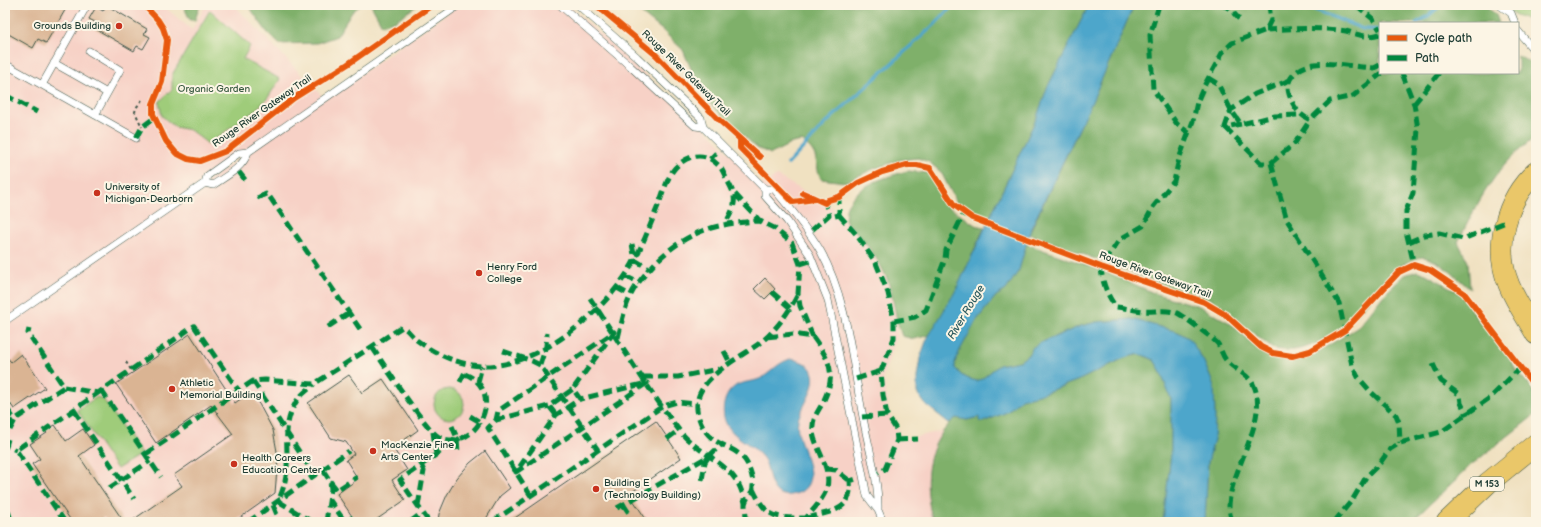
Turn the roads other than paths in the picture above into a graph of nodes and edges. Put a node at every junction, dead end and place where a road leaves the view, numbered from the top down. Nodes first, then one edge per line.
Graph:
1 (87, 5) edge
2 (459, 5) edge
3 (560, 5) edge
4 (578, 5) edge
5 (1499, 5) edge
6 (1515, 22) edge
7 (1519, 32) edge
8 (89, 51) dead end
9 (1536, 53) edge
10 (54, 63) junction
11 (5, 64) edge
12 (42, 85) junction
13 (107, 93) junction
14 (95, 115) junction
15 (703, 127) junction
16 (136, 138) dead end
17 (248, 152) junction
18 (1536, 172) edge
19 (205, 183) junction
20 (765, 189) junction
21 (5, 321) edge
22 (1536, 334) edge
23 (1533, 447) edge
24 (878, 510) junction
25 (883, 522) edge
26 (1446, 522) edge

1 - 10 lane
2 - 17 lane
3 - 15 lane
4 - 15 lane
5 - 6 lane
7 - 9 lane
8 - 13 lane
10 - 12 lane
10 - 13 lane
11 - 12 lane
12 - 14 lane
13 - 14 lane
14 - 16 lane
15 - 20 lane
17 - 19 lane
17 - 19 lane
18 - 22 main road
19 - 21 lane
20 - 24 lane
20 - 24 lane
23 - 26 main road, M 153
24 - 25 lane

